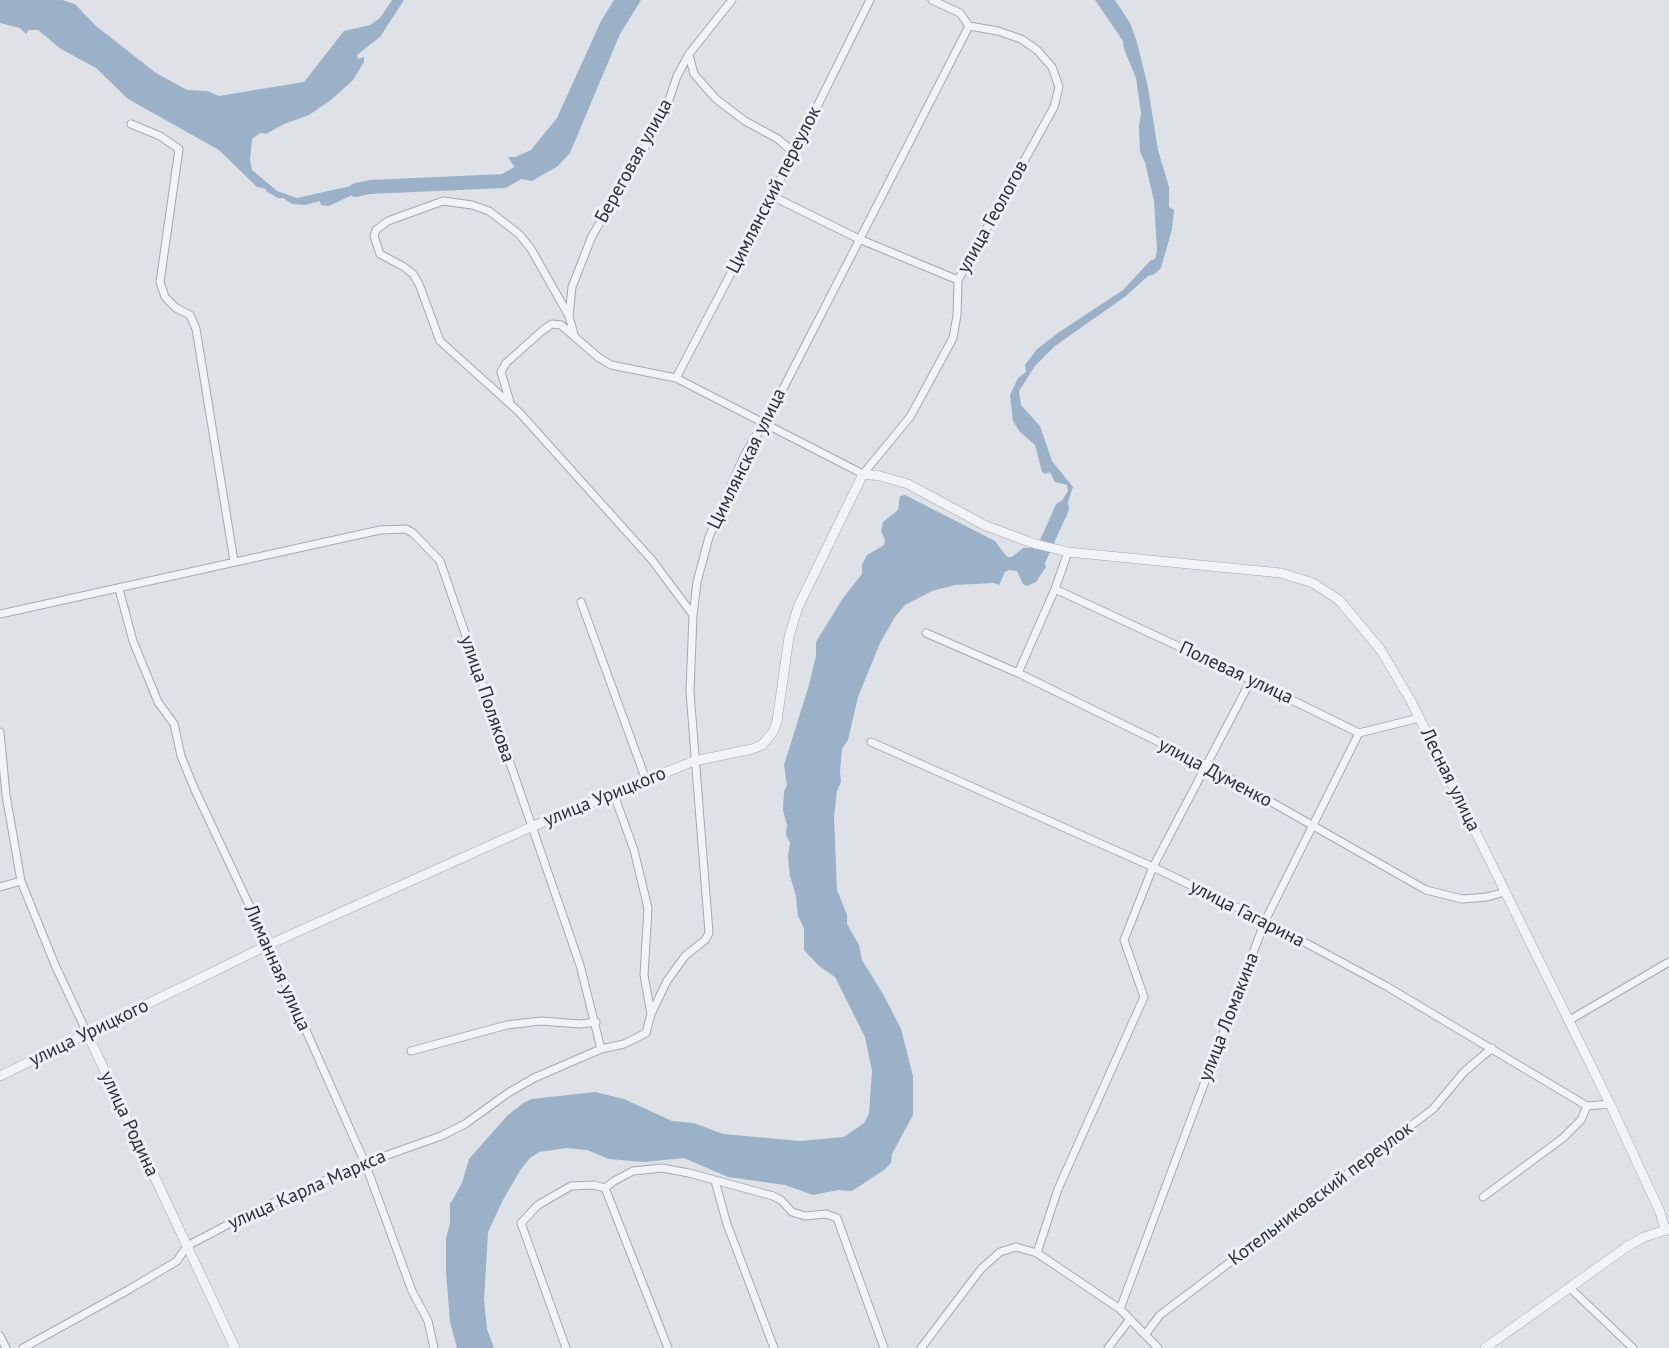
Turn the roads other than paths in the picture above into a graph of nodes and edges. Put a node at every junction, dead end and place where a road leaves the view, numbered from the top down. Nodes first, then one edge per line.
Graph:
1 (732, 0) edge
2 (870, 0) edge
3 (932, 0) edge
4 (969, 26) junction
5 (689, 54) junction
6 (131, 124) dead end
7 (794, 153) junction
8 (772, 196) junction
9 (859, 239) junction
10 (958, 280) junction
11 (569, 316) junction
12 (574, 335) junction
13 (676, 378) junction
14 (510, 402) junction
15 (765, 424) junction
16 (863, 474) junction
17 (1068, 552) junction
18 (234, 561) junction
19 (118, 589) junction
20 (1055, 589) junction
21 (581, 602) dead end
22 (0, 614) edge
23 (693, 615) junction
24 (926, 633) dead end
25 (1018, 673) junction
26 (1251, 680) junction
27 (1419, 718) junction
28 (0, 732) edge
29 (1359, 733) junction
30 (871, 742) dead end
31 (694, 761) junction
32 (1208, 766) junction
33 (646, 779) junction
34 (613, 792) junction
35 (1311, 826) junction
36 (531, 827) junction
37 (1153, 867) junction
38 (21, 881) junction
39 (0, 887) edge
40 (1505, 892) junction
41 (1265, 921) junction
42 (268, 945) junction
43 (1669, 962) edge
44 (651, 1014) junction
45 (1568, 1021) junction
46 (596, 1022) junction
47 (87, 1033) junction
48 (1492, 1048) junction
49 (601, 1049) junction
50 (411, 1051) dead end
51 (0, 1076) edge
52 (1610, 1104) junction
53 (1587, 1105) junction
54 (365, 1163) junction
55 (715, 1181) junction
56 (605, 1188) junction
57 (1483, 1197) dead end
58 (1668, 1231) edge
59 (187, 1246) junction
60 (1037, 1253) junction
61 (1569, 1287) junction
62 (1120, 1309) junction
63 (1130, 1319) junction
64 (1145, 1335) junction
65 (0, 1336) edge
66 (6, 1348) edge
67 (23, 1348) edge
68 (235, 1348) edge
69 (434, 1348) edge
70 (566, 1348) edge
71 (668, 1348) edge
72 (774, 1348) edge
73 (884, 1348) edge
74 (920, 1348) edge
75 (1108, 1348) edge
76 (1158, 1348) edge
77 (1485, 1348) edge
78 (1633, 1348) edge

1 - 5 street, Береговая улица
2 - 7 street, Цимлянский переулок
3 - 4 street
4 - 9 street, Цимлянская улица
4 - 10 street, улица Геологов
5 - 7 street
5 - 11 street, Береговая улица
6 - 18 street
7 - 8 street, Цимлянский переулок
8 - 9 street
8 - 13 street, Цимлянский переулок
9 - 10 street
9 - 15 street, Цимлянская улица
10 - 16 street, улица Геологов
11 - 12 street, Береговая улица
11 - 14 street
12 - 13 street
12 - 14 street
13 - 15 street
14 - 23 street
15 - 16 street
15 - 23 street, Цимлянская улица
16 - 17 street, Лесная улица
16 - 31 street, улица Урицкого
17 - 20 street
17 - 27 street, Лесная улица
18 - 19 street, улица Полякова
18 - 36 street, улица Полякова
19 - 22 street, улица Полякова
19 - 42 street, Лиманная улица
20 - 25 street
20 - 26 street, Полевая улица
21 - 33 street
23 - 31 street, Цимлянская улица
24 - 25 street, улица Думенко
25 - 32 street, улица Думенко
26 - 29 street, Полевая улица
26 - 32 street
27 - 29 street
27 - 40 street, Лесная улица
28 - 38 street, улица Родина
29 - 35 street, улица Ломакина
30 - 37 street, улица Гагарина
31 - 33 street, улица Урицкого
31 - 44 street, Цимлянская улица
32 - 35 street, улица Думенко
32 - 37 street
33 - 34 street, улица Урицкого
34 - 36 street, улица Урицкого
34 - 44 street
35 - 40 street, улица Думенко
35 - 41 street, улица Ломакина
36 - 42 street, улица Урицкого
36 - 46 street, улица Полякова
37 - 41 street, улица Гагарина
37 - 60 street
38 - 39 street
38 - 47 street, улица Родина
40 - 45 street, Лесная улица
41 - 48 street, улица Гагарина
41 - 62 street, улица Ломакина
42 - 47 street, улица Урицкого
42 - 54 street, Лиманная улица
43 - 45 street
44 - 49 street, Цимлянская улица
45 - 52 street, Лесная улица
46 - 49 street, улица Полякова
46 - 50 street
47 - 51 street, улица Урицкого
47 - 59 street, улица Родина
48 - 53 street, улица Гагарина
48 - 64 street, Котельниковский переулок
49 - 54 street, улица Карла Маркса
52 - 53 street
52 - 58 street, Лесная улица
53 - 57 street
54 - 59 street, улица Карла Маркса
54 - 69 street, Лиманная улица
55 - 56 street
55 - 72 street
55 - 73 street
56 - 70 street
56 - 71 street
58 - 61 street
59 - 67 street, улица Карла Маркса
59 - 68 street, улица Родина
60 - 62 street
60 - 74 street
61 - 77 street
61 - 78 street
62 - 63 street
63 - 64 street
63 - 75 street
64 - 76 street
65 - 66 street

